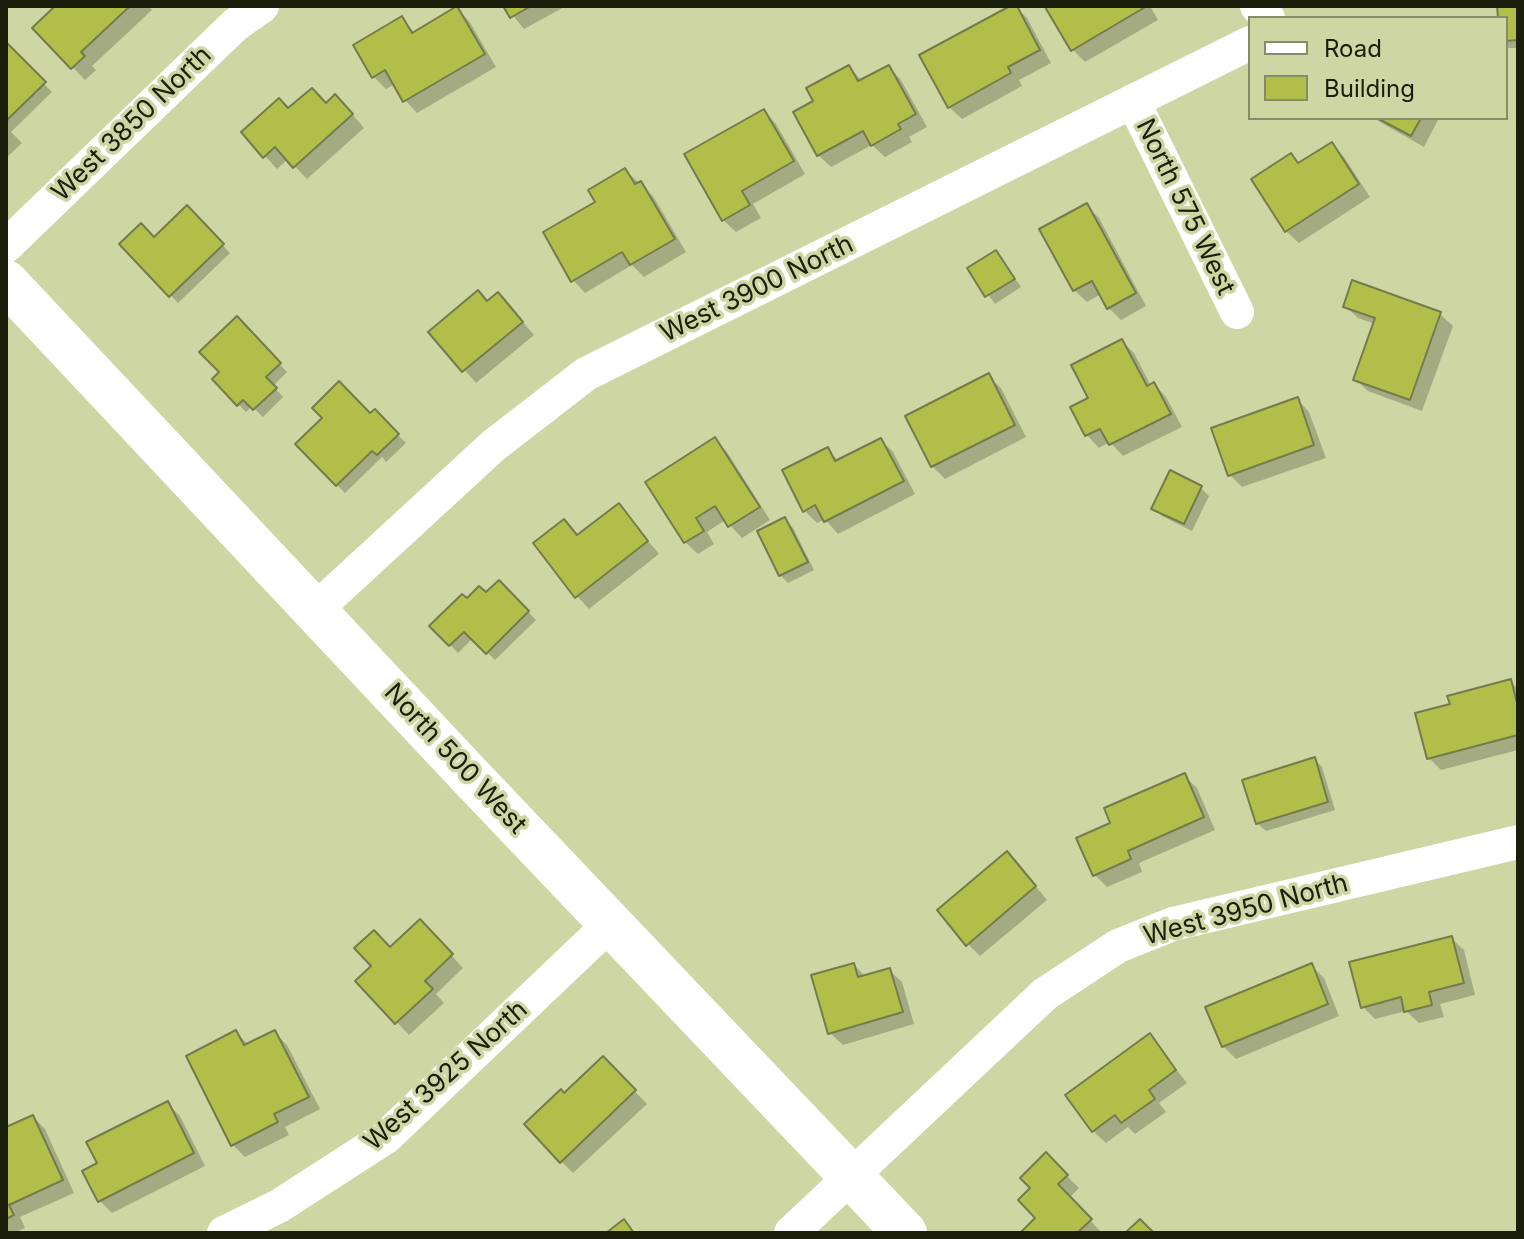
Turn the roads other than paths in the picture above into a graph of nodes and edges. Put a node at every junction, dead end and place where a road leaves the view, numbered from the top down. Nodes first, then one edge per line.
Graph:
1 (262, 6) edge
2 (1248, 44) edge
3 (1133, 101) junction
4 (6, 246) edge
5 (6, 282) edge
6 (1237, 312) dead end
7 (315, 610) junction
8 (1518, 842) edge
9 (611, 923) junction
10 (850, 1175) junction
11 (224, 1233) edge
12 (791, 1233) edge
13 (905, 1233) edge

1 - 4 street, West 3850 North
2 - 3 street, West 3900 North
3 - 6 street, North 575 West
3 - 7 street, West 3900 North
5 - 7 street, North 500 West
7 - 9 street, North 500 West
8 - 10 street, West 3950 North
9 - 10 street, North 500 West
9 - 11 street, West 3925 North
10 - 12 street, West 3950 North
10 - 13 street, North 500 West

